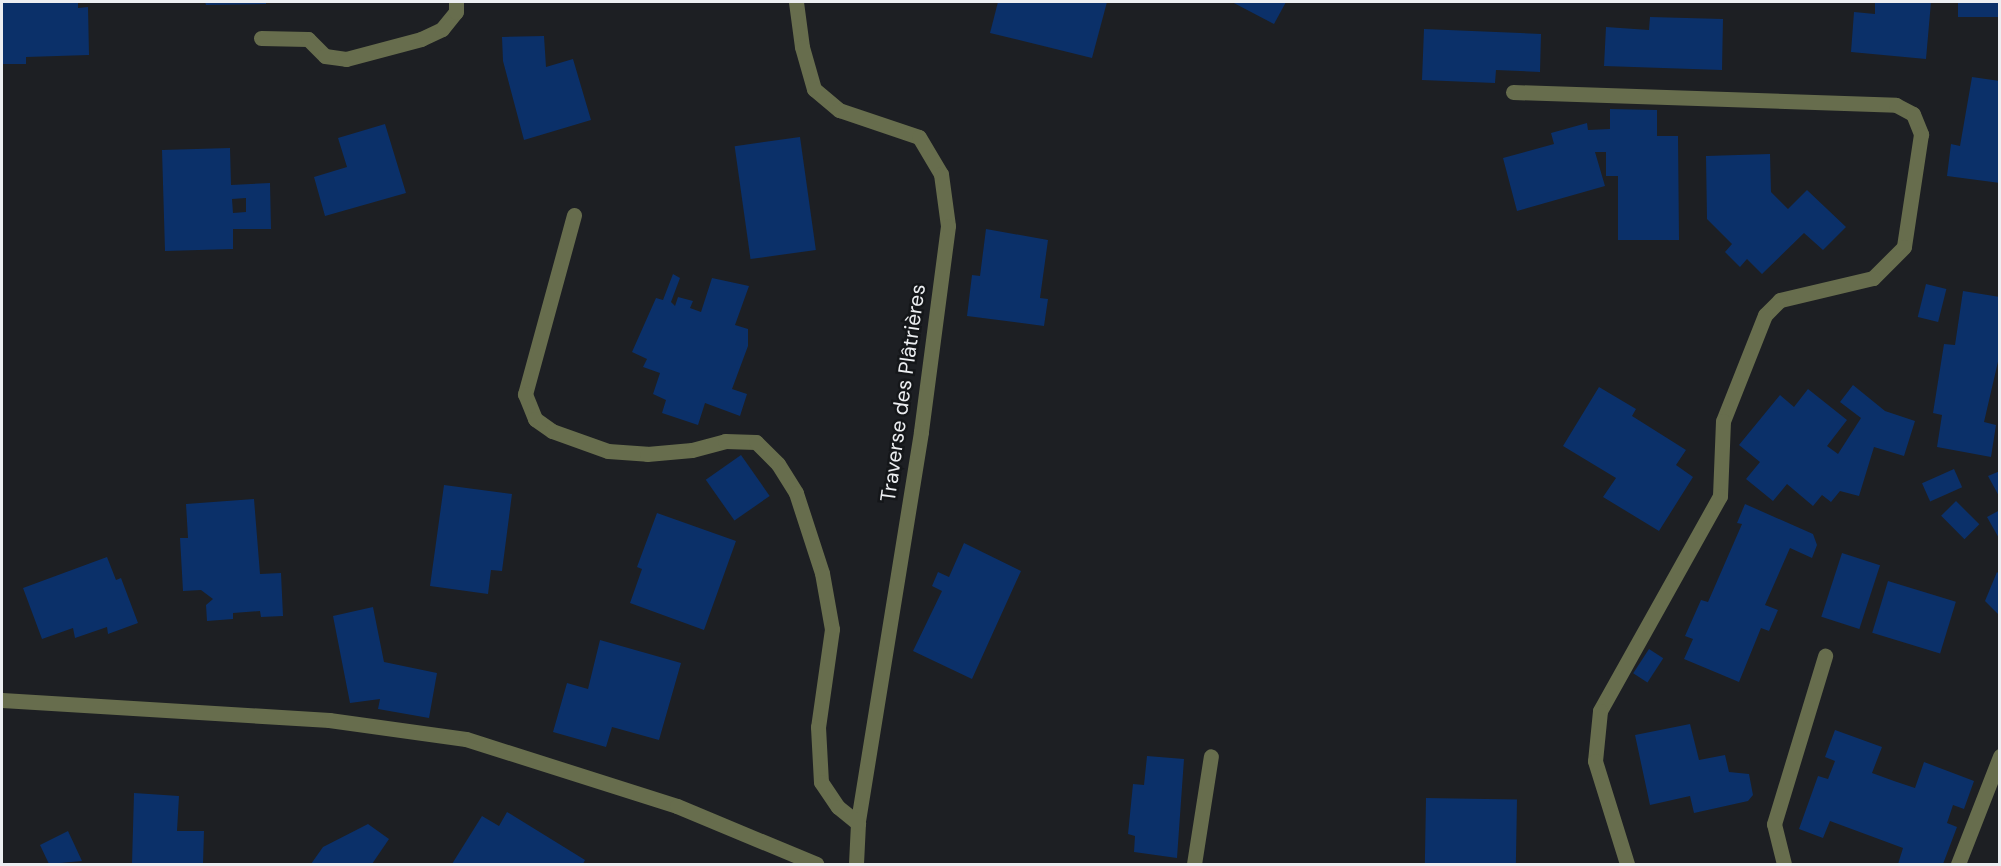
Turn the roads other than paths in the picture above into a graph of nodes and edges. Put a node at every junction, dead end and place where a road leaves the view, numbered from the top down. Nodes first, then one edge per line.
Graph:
1 (456, 2) edge
2 (796, 2) edge
3 (261, 38) dead end
4 (1513, 92) dead end
5 (574, 214) dead end
6 (1825, 656) dead end
7 (2, 700) edge
8 (1211, 756) dead end
9 (2000, 756) edge
10 (858, 823) junction
11 (816, 864) edge
12 (856, 864) edge
13 (1194, 864) edge
14 (1627, 864) edge
15 (1784, 864) edge
16 (1959, 864) edge

1 - 3 street
2 - 10 street, Traverse des Plâtrières
4 - 14 street
5 - 10 street
6 - 15 street
7 - 11 street
8 - 13 street
9 - 16 street
10 - 12 street, Traverse des Plâtrières

